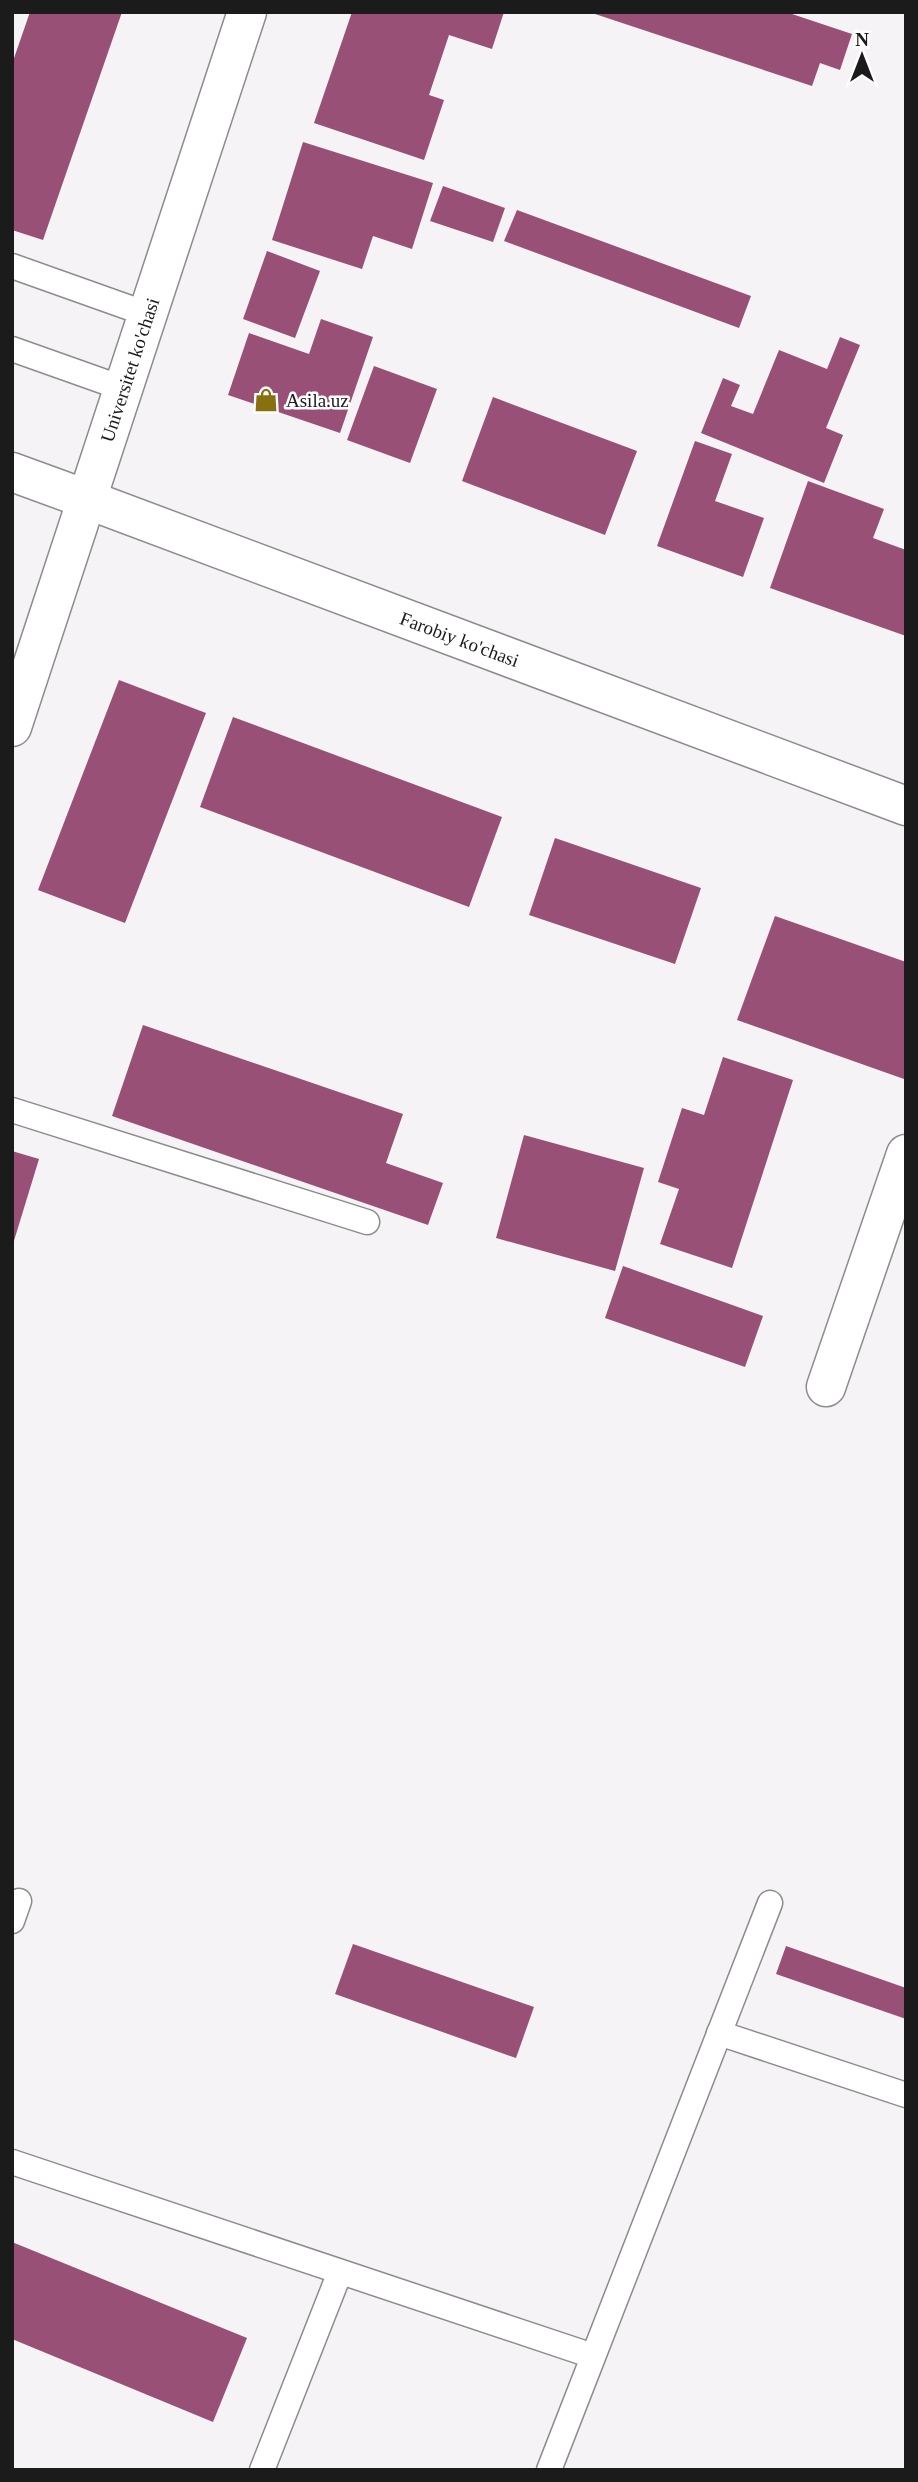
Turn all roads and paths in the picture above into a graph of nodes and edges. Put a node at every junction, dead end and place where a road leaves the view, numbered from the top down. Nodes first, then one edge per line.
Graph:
1 (247, 12) edge
2 (12, 266) edge
3 (147, 314) junction
4 (12, 349) edge
5 (122, 388) junction
6 (12, 472) edge
7 (86, 499) junction
8 (12, 727) edge
9 (906, 806) edge
10 (12, 1110) edge
11 (906, 1154) edge
12 (368, 1223) dead end
13 (826, 1387) dead end
14 (770, 1903) dead end
15 (719, 2033) junction
16 (906, 2095) edge
17 (12, 2162) edge
18 (340, 2272) junction
19 (593, 2356) junction
20 (262, 2470) edge
21 (549, 2470) edge

1 - 3 main road, Universitet ko'chasi
2 - 3 lane
3 - 5 main road, Universitet ko'chasi
4 - 5 lane
5 - 7 main road, Universitet ko'chasi
6 - 7 main road, Farobiy ko'chasi
7 - 8 main road, Universitet ko'chasi
7 - 9 main road, Farobiy ko'chasi
10 - 12 lane
11 - 13 main road
14 - 15 lane
15 - 16 lane
15 - 19 lane
17 - 18 lane
18 - 19 lane
18 - 20 lane
19 - 21 lane

